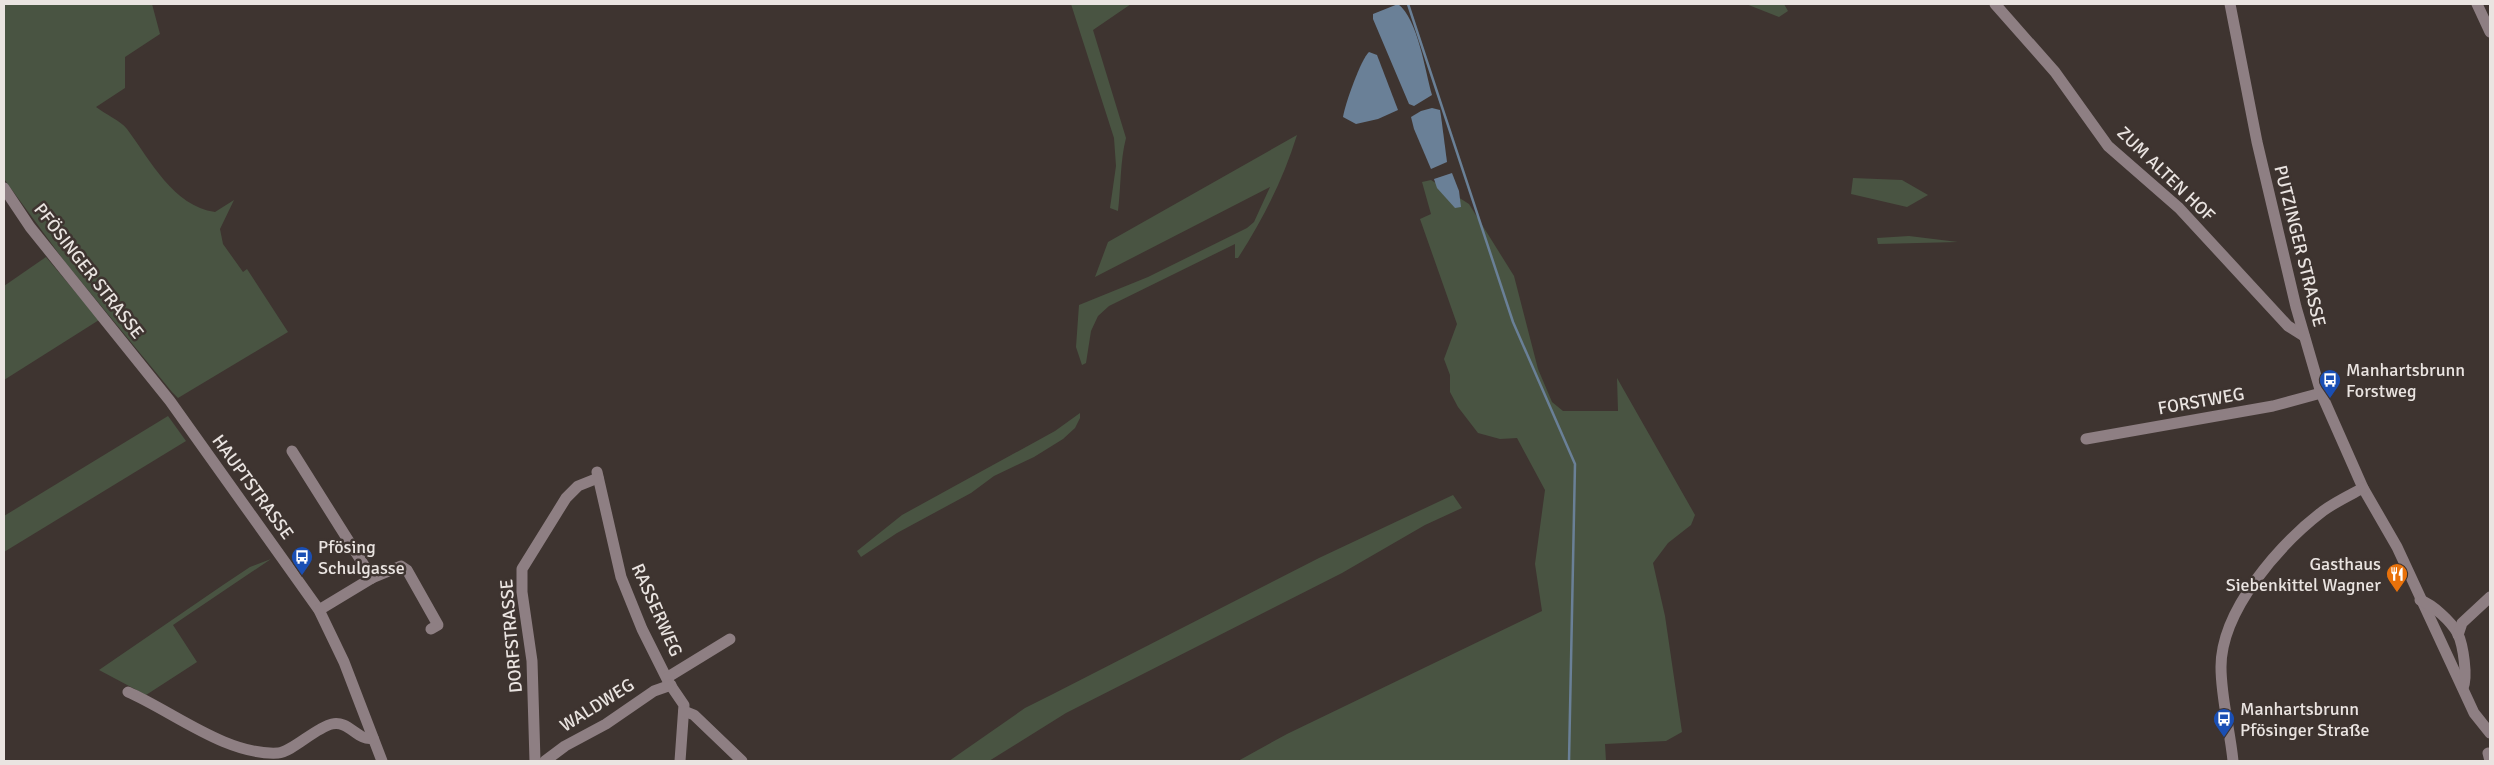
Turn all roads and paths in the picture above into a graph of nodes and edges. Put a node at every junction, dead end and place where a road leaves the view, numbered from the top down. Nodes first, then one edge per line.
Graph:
1 (1995, 4) edge
2 (2230, 4) edge
3 (2477, 4) edge
4 (2490, 32) edge
5 (4, 188) edge
6 (2304, 336) junction
7 (148, 375) joint
8 (2321, 393) junction
9 (2086, 440) dead end
10 (292, 451) dead end
11 (597, 474) joint
12 (2363, 488) junction
13 (372, 578) junction
14 (2490, 598) edge
15 (2420, 600) junction
16 (319, 610) junction
17 (431, 629) dead end
18 (2458, 635) junction
19 (730, 639) dead end
20 (670, 681) junction
21 (2464, 688) junction
22 (128, 692) dead end
23 (684, 711) junction
24 (2490, 733) edge
25 (373, 738) junction
26 (283, 757) edge
27 (382, 761) edge
28 (535, 761) edge
29 (546, 761) edge
30 (680, 761) edge
31 (742, 761) edge
32 (2233, 761) edge

1 - 6 street, ZUM ALTEN HOF
2 - 6 street, PUTZINGER STRASSE
3 - 4 street
5 - 7 street, PFÖSINGER STRASSE
6 - 8 street, PUTZINGER STRASSE
7 - 16 street, HAUPTSTRASSE
8 - 9 street, FORSTWEG
8 - 12 street, PUTZINGER STRASSE
10 - 13 street
11 - 20 street, RASSERWEG
11 - 28 street, DORFSTRASSE
12 - 15 street
12 - 32 street
13 - 16 street
13 - 17 street
14 - 18 street
15 - 18 street
15 - 21 street
16 - 25 street, HAUPTSTRASSE
18 - 21 street
19 - 20 street, WALDWEG
20 - 23 street, RASSERWEG
20 - 29 street, WALDWEG
21 - 24 street
22 - 26 street
23 - 30 street, RASSERWEG
23 - 31 street
25 - 26 street
25 - 27 street, HAUPTSTRASSE

